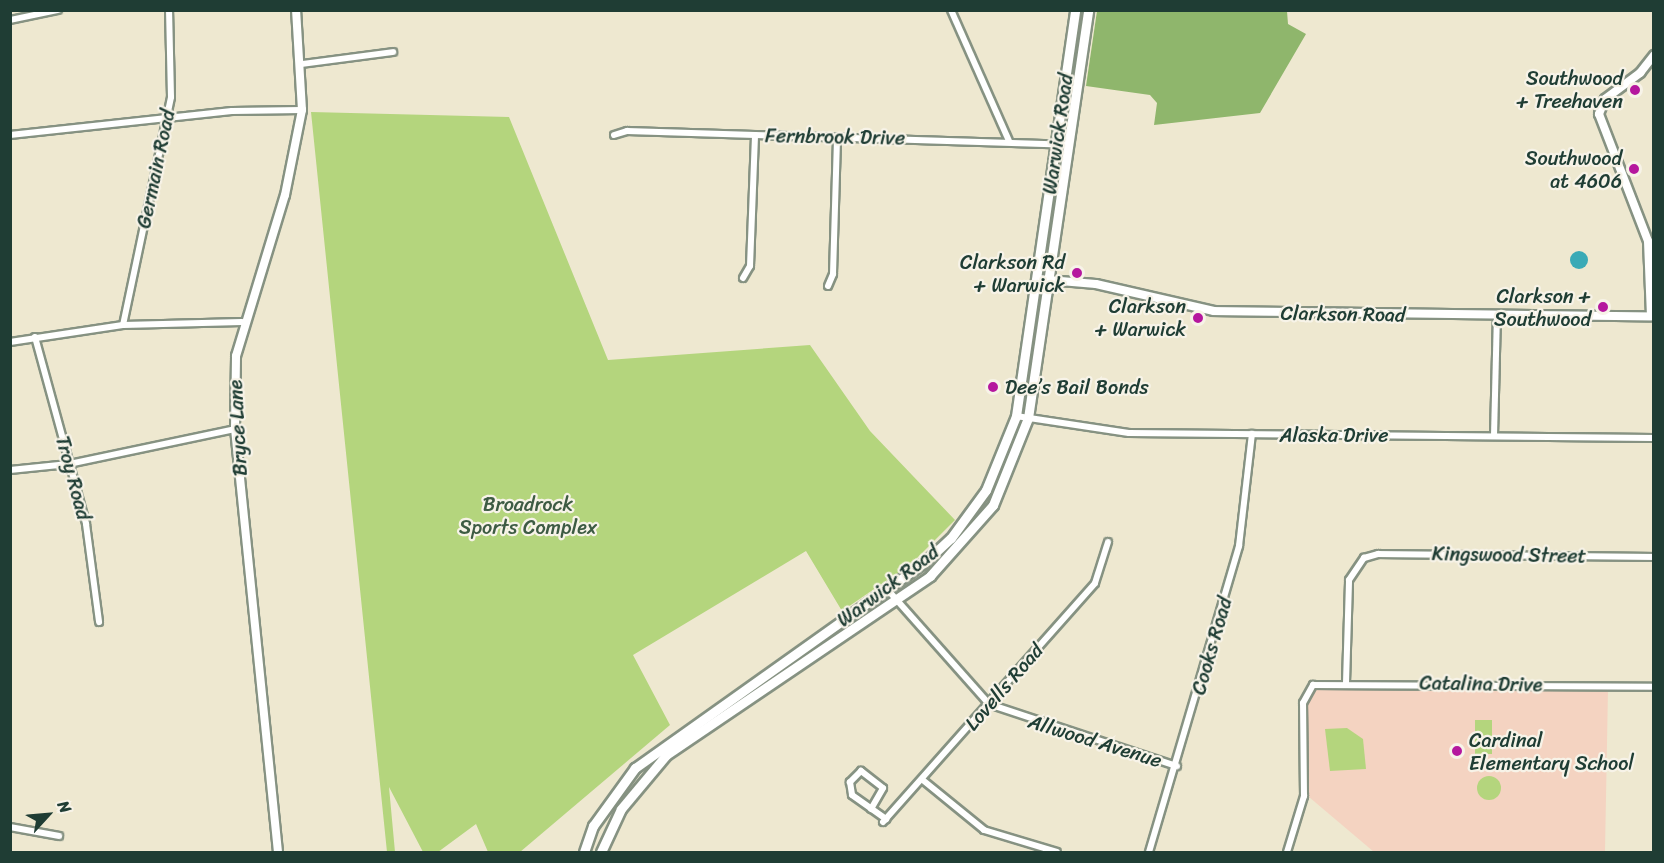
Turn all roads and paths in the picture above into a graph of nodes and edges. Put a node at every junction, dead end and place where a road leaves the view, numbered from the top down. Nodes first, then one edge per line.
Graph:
1 (58, 10) edge
2 (169, 10) edge
3 (296, 10) edge
4 (951, 10) edge
5 (1075, 10) edge
6 (1088, 10) edge
7 (10, 20) edge
8 (393, 52) dead end
9 (1653, 55) edge
10 (302, 64) junction
11 (302, 110) junction
12 (165, 118) junction
13 (10, 135) edge
14 (614, 135) dead end
15 (755, 135) junction
16 (837, 137) junction
17 (1009, 141) junction
18 (1063, 144) junction
19 (743, 278) dead end
20 (1037, 279) junction
21 (1048, 280) junction
22 (828, 285) dead end
23 (1497, 315) junction
24 (1652, 316) edge
25 (242, 322) junction
26 (123, 325) junction
27 (35, 337) junction
28 (10, 342) edge
29 (1016, 416) junction
30 (1028, 418) junction
31 (235, 429) junction
32 (1252, 434) junction
33 (1494, 436) junction
34 (1653, 438) edge
35 (69, 464) junction
36 (10, 470) edge
37 (1108, 542) dead end
38 (1653, 557) edge
39 (887, 589) junction
40 (895, 599) junction
41 (99, 622) dead end
42 (1346, 683) junction
43 (1653, 687) edge
44 (988, 704) junction
45 (1177, 766) junction
46 (924, 781) junction
47 (871, 809) junction
48 (10, 827) edge
49 (59, 836) dead end
50 (278, 852) edge
51 (584, 852) edge
52 (601, 852) edge
53 (1057, 852) edge
54 (1149, 852) edge
55 (1287, 852) edge

1 - 7 street
2 - 12 street, Germain Road
3 - 10 street, Bryce Lane
4 - 17 street
5 - 18 main road, Warwick Road
6 - 18 main road, Warwick Road
8 - 10 street
9 - 24 street
10 - 11 street, Bryce Lane
11 - 12 street
11 - 25 street, Bryce Lane
12 - 13 street
12 - 26 street, Germain Road
14 - 15 street, Fernbrook Drive
15 - 16 street, Fernbrook Drive
15 - 19 street
16 - 17 street, Fernbrook Drive
16 - 22 street
17 - 18 street, Fernbrook Drive
18 - 20 main road, Warwick Road
18 - 21 main road, Warwick Road
20 - 21 street, Clarkson Road
20 - 29 main road, Warwick Road
21 - 23 street, Clarkson Road
21 - 30 main road, Warwick Road
23 - 24 street, Clarkson Road
23 - 33 street
25 - 26 street
25 - 31 street, Bryce Lane
26 - 27 street
27 - 28 street
27 - 35 street, Troy Road
29 - 30 street, Alaska Drive
29 - 39 main road, Warwick Road
30 - 32 street, Alaska Drive
30 - 40 main road, Warwick Road
31 - 35 street
31 - 50 street, Bryce Lane
32 - 33 street, Alaska Drive
32 - 45 street, Cooks Road
33 - 34 street, Alaska Drive
35 - 36 street
35 - 41 street, Troy Road
37 - 44 street, Lovells Road
38 - 42 street, Kingswood Street
39 - 40 street
39 - 51 main road, Warwick Road
40 - 44 street
40 - 52 main road, Warwick Road
42 - 43 street, Catalina Drive
42 - 55 street, Catalina Drive
44 - 45 street, Allwood Avenue
44 - 46 street, Lovells Road
45 - 54 street, Cooks Road
46 - 47 street, Lovells Road
46 - 53 street
47 - 47 street
48 - 49 street

